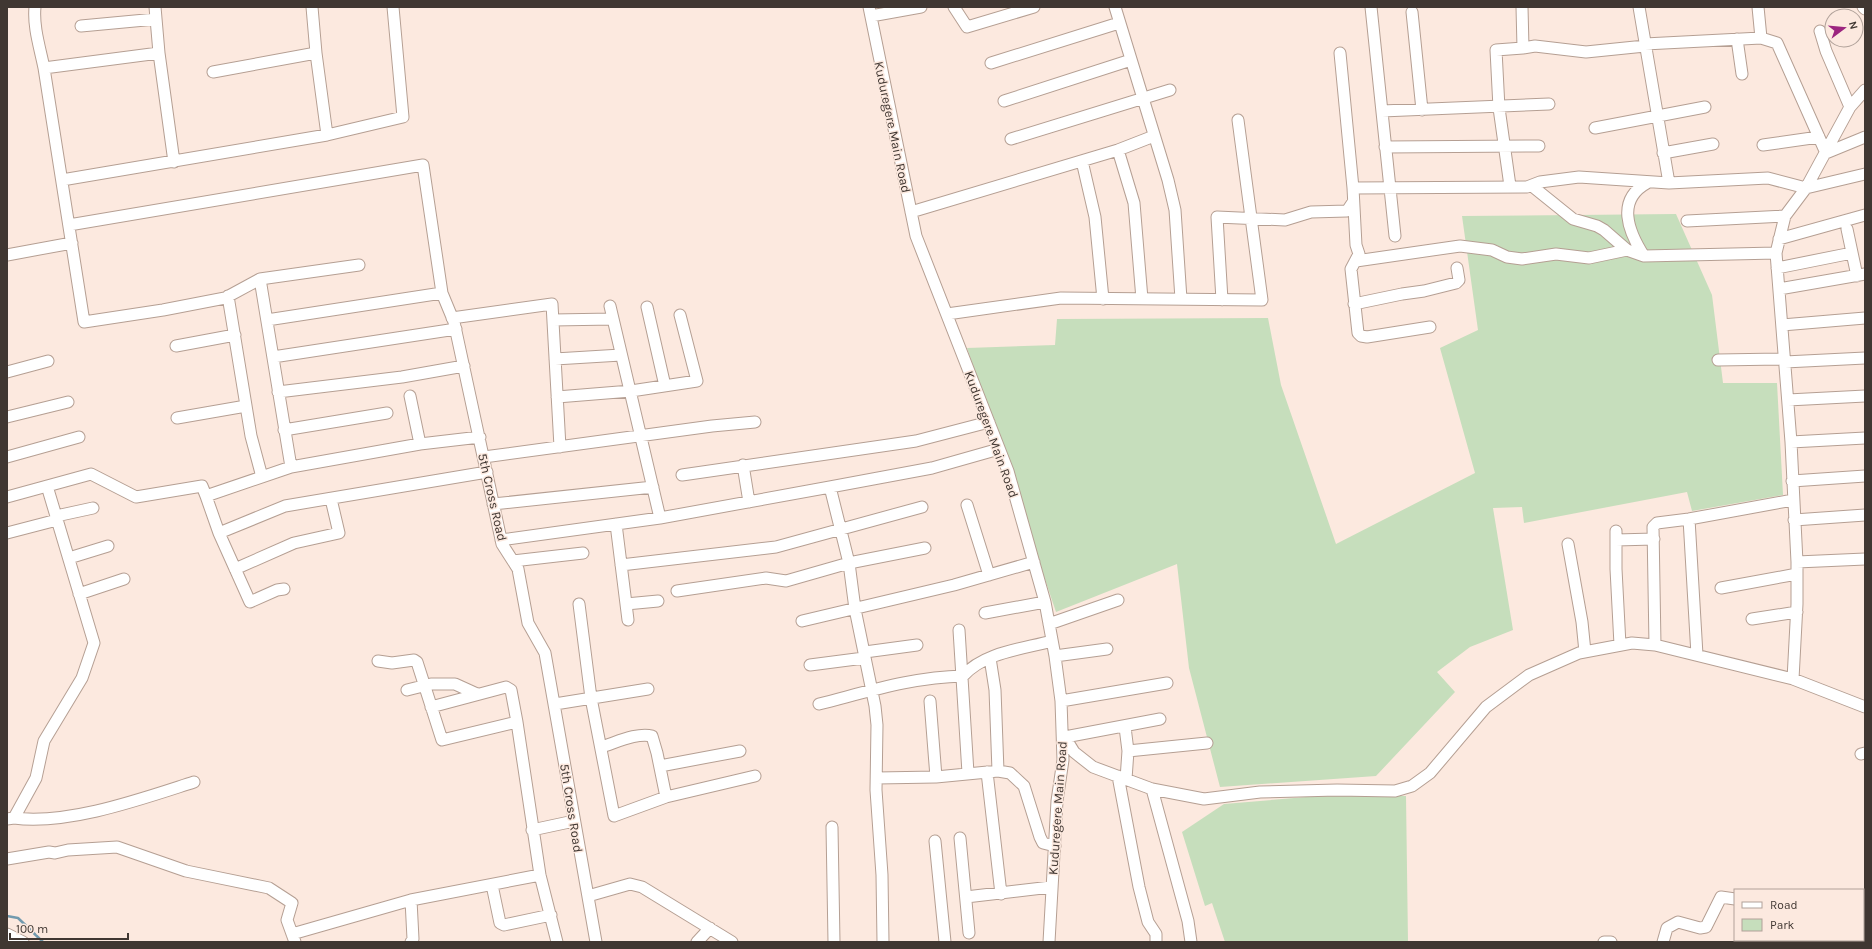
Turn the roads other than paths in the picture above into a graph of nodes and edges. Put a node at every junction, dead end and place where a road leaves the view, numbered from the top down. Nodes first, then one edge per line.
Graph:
1 (35, 7) edge
2 (155, 7) edge
3 (312, 7) edge
4 (393, 7) edge
5 (921, 7) edge
6 (954, 7) edge
7 (1034, 7) edge
8 (1114, 7) edge
9 (1371, 7) edge
10 (1522, 7) edge
11 (1639, 7) edge
12 (1758, 7) edge
13 (1863, 7) edge
14 (1865, 9) edge
15 (870, 12) edge
16 (1412, 12) dead end
17 (156, 19) junction
18 (1119, 23) junction
19 (81, 26) dead end
20 (1820, 31) dead end
21 (1761, 38) junction
22 (1737, 39) junction
23 (1645, 45) junction
24 (1523, 48) junction
25 (159, 53) junction
26 (316, 53) junction
27 (1340, 53) dead end
28 (1130, 60) junction
29 (991, 64) dead end
30 (44, 68) junction
31 (213, 72) dead end
32 (1742, 74) dead end
33 (1170, 90) dead end
34 (1865, 90) edge
35 (1143, 98) junction
36 (1004, 101) dead end
37 (1549, 104) dead end
38 (1705, 107) dead end
39 (1850, 107) junction
40 (1499, 108) junction
41 (1422, 110) junction
42 (1382, 111) junction
43 (1657, 116) junction
44 (1238, 120) dead end
45 (1595, 128) dead end
46 (327, 135) junction
47 (1154, 136) junction
48 (1819, 137) junction
49 (1865, 137) edge
50 (1012, 138) dead end
51 (1713, 144) dead end
52 (1763, 145) dead end
53 (1504, 146) junction
54 (1539, 146) dead end
55 (1385, 147) junction
56 (1118, 150) junction
57 (1663, 153) junction
58 (1826, 153) junction
59 (1082, 161) junction
60 (174, 162) junction
61 (1865, 174) edge
62 (62, 180) junction
63 (1647, 182) junction
64 (1669, 183) junction
65 (1390, 186) junction
66 (1510, 186) junction
67 (1532, 186) junction
68 (1353, 188) junction
69 (1806, 188) junction
70 (1353, 202) junction
71 (911, 212) junction
72 (1865, 215) edge
73 (1785, 216) junction
74 (1251, 219) junction
75 (1687, 220) dead end
76 (69, 225) junction
77 (1847, 229) dead end
78 (1395, 236) dead end
79 (1779, 239) junction
80 (72, 243) junction
81 (1627, 250) junction
82 (1776, 253) junction
83 (1852, 253) junction
84 (7, 255) edge
85 (1644, 256) junction
86 (1356, 261) junction
87 (358, 265) dead end
88 (1457, 268) dead end
89 (1777, 268) junction
90 (1861, 275) edge
91 (260, 279) junction
92 (1779, 289) junction
93 (442, 293) junction
94 (228, 296) junction
95 (1103, 299) junction
96 (1142, 299) junction
97 (1181, 299) junction
98 (1222, 300) junction
99 (1354, 304) junction
100 (610, 306) dead end
101 (647, 307) dead end
102 (947, 314) junction
103 (680, 315) dead end
104 (452, 318) junction
105 (1865, 318) edge
106 (613, 319) junction
107 (267, 320) junction
108 (553, 320) junction
109 (1782, 325) junction
110 (1430, 327) dead end
111 (456, 329) junction
112 (235, 335) junction
113 (176, 346) dead end
114 (621, 355) junction
115 (274, 357) junction
116 (1865, 358) edge
117 (555, 359) junction
118 (1718, 360) dead end
119 (1785, 360) junction
120 (48, 361) dead end
121 (464, 366) junction
122 (7, 372) edge
123 (665, 386) junction
124 (631, 391) junction
125 (278, 392) junction
126 (410, 396) dead end
127 (1865, 396) edge
128 (558, 398) junction
129 (1788, 400) junction
130 (68, 402) dead end
131 (246, 406) junction
132 (387, 413) dead end
133 (7, 417) edge
134 (177, 418) dead end
135 (755, 422) dead end
136 (989, 422) junction
137 (284, 430) junction
138 (640, 436) junction
139 (79, 437) dead end
140 (480, 437) junction
141 (1865, 438) edge
142 (1791, 442) junction
143 (420, 444) junction
144 (560, 447) junction
145 (999, 449) junction
146 (7, 457) edge
147 (484, 457) junction
148 (743, 466) junction
149 (291, 467) junction
150 (487, 472) junction
151 (682, 475) dead end
152 (1865, 476) edge
153 (262, 477) junction
154 (1792, 481) junction
155 (47, 486) junction
156 (653, 487) junction
157 (830, 487) junction
158 (206, 496) junction
159 (7, 497) edge
160 (331, 499) junction
161 (1793, 500) junction
162 (749, 502) junction
163 (493, 504) junction
164 (967, 505) dead end
165 (922, 507) dead end
166 (93, 508) dead end
167 (1865, 515) edge
168 (57, 518) junction
169 (660, 518) junction
170 (1689, 519) junction
171 (1794, 520) junction
172 (616, 524) junction
173 (839, 529) junction
174 (219, 532) junction
175 (7, 534) edge
176 (1654, 539) junction
177 (501, 540) junction
178 (1568, 544) dead end
179 (108, 546) dead end
180 (925, 548) dead end
181 (583, 553) dead end
182 (68, 558) junction
183 (1865, 558) edge
184 (513, 561) junction
185 (1034, 562) junction
186 (1797, 562) junction
187 (849, 563) junction
188 (621, 564) junction
189 (235, 568) junction
190 (1797, 574) junction
191 (989, 575) junction
192 (124, 579) dead end
193 (1721, 588) dead end
194 (284, 589) dead end
195 (677, 591) dead end
196 (79, 594) junction
197 (1118, 600) dead end
198 (658, 601) dead end
199 (1045, 602) junction
200 (579, 604) dead end
201 (626, 604) junction
202 (855, 609) junction
203 (1797, 612) junction
204 (985, 613) dead end
205 (1752, 619) dead end
206 (628, 620) dead end
207 (802, 622) dead end
208 (1049, 624) junction
209 (959, 630) dead end
210 (1052, 640) junction
211 (917, 645) dead end
212 (1620, 645) junction
213 (1655, 645) junction
214 (1107, 649) dead end
215 (1585, 652) junction
216 (864, 655) junction
217 (1697, 655) junction
218 (1055, 656) junction
219 (990, 658) junction
220 (378, 661) dead end
221 (810, 665) dead end
222 (963, 676) junction
223 (1793, 679) junction
224 (1167, 683) dead end
225 (424, 686) junction
226 (648, 689) dead end
227 (407, 690) dead end
228 (872, 690) junction
229 (477, 694) junction
230 (591, 698) junction
231 (1061, 700) junction
232 (930, 701) dead end
233 (555, 704) junction
234 (819, 704) dead end
235 (431, 707) junction
236 (1865, 707) edge
237 (1160, 719) dead end
238 (517, 722) junction
239 (1125, 727) junction
240 (1064, 734) junction
241 (1207, 743) dead end
242 (601, 747) junction
243 (740, 751) dead end
244 (1128, 751) junction
245 (660, 766) junction
246 (998, 771) junction
247 (987, 772) junction
248 (968, 773) junction
249 (755, 776) dead end
250 (936, 777) junction
251 (1122, 777) junction
252 (877, 778) junction
253 (194, 782) dead end
254 (1152, 788) junction
255 (666, 797) junction
256 (10, 819) edge
257 (574, 822) junction
258 (832, 827) dead end
259 (532, 830) junction
260 (960, 838) dead end
261 (935, 841) dead end
262 (1055, 846) junction
263 (7, 859) edge
264 (540, 875) junction
265 (492, 885) junction
266 (1051, 887) junction
267 (1001, 894) junction
268 (588, 896) junction
269 (966, 897) junction
270 (1734, 899) edge
271 (411, 900) junction
272 (551, 915) junction
273 (710, 928) junction
274 (969, 933) dead end
275 (7, 934) edge
276 (293, 938) edge
277 (23, 942) edge
278 (411, 942) edge
279 (557, 942) edge
280 (596, 942) edge
281 (698, 942) edge
282 (732, 942) edge
283 (834, 942) edge
284 (883, 942) edge
285 (945, 942) edge
286 (1049, 942) edge
287 (1156, 942) edge
288 (1191, 942) edge
289 (1604, 942) edge
290 (1611, 942) edge
291 (1663, 942) edge

1 - 30 street
2 - 17 street
3 - 26 street
4 - 46 street
5 - 15 street
6 - 7 street
8 - 18 street
9 - 42 street
10 - 24 street
11 - 23 street
12 - 21 street
13 - 14 street
15 - 71 street, Kuduregere Main Road
16 - 41 street
17 - 19 street
17 - 25 street
18 - 28 street
18 - 29 street
20 - 39 street
21 - 22 street
21 - 48 street
22 - 23 street
22 - 32 street
23 - 24 street
23 - 43 street
24 - 40 street
25 - 30 street
25 - 60 street
26 - 31 street
26 - 46 street
27 - 68 street
28 - 35 street
28 - 36 street
30 - 62 street
33 - 35 street
34 - 39 street
35 - 47 street
35 - 50 street
37 - 40 street
38 - 43 street
39 - 58 street
40 - 41 street
40 - 53 street
41 - 42 street
42 - 55 street
43 - 45 street
43 - 57 street
44 - 74 street
46 - 60 street
47 - 56 street
47 - 97 street
48 - 52 street
48 - 58 street
49 - 58 street
51 - 57 street
53 - 54 street
53 - 55 street
53 - 66 street
55 - 65 street
56 - 59 street
56 - 96 street
57 - 64 street
58 - 69 street
59 - 71 street
59 - 95 street
60 - 62 street
61 - 69 street
62 - 76 street
63 - 64 street
63 - 67 street
63 - 85 street
64 - 69 street
65 - 66 street
65 - 68 street
65 - 78 street
66 - 67 street
67 - 81 street
68 - 70 street
69 - 73 street
70 - 74 street
70 - 86 street
71 - 102 street, Kuduregere Main Road
72 - 79 street
73 - 75 street
73 - 79 street
74 - 98 street
74 - 98 street
76 - 80 street
76 - 93 street, 5th Cross Road
77 - 83 street
79 - 82 street
80 - 84 street
80 - 94 street
81 - 85 street
81 - 86 street
82 - 85 street
82 - 89 street
83 - 89 street
83 - 90 street
86 - 99 street
87 - 91 street
88 - 99 street
89 - 92 street
90 - 92 street
91 - 94 street
91 - 107 street
92 - 109 street
93 - 104 street, 5th Cross Road
93 - 107 street
94 - 112 street
95 - 96 street
95 - 102 street
96 - 97 street
97 - 98 street
99 - 110 street
100 - 106 street
101 - 123 street
102 - 136 street, Kuduregere Main Road
103 - 123 street
104 - 108 street
104 - 111 street, 5th Cross Road
105 - 109 street
106 - 108 street
106 - 114 street
107 - 115 street
108 - 117 street
109 - 119 street
111 - 115 street
111 - 121 street, 5th Cross Road
112 - 113 street
112 - 131 street
114 - 117 street
114 - 124 street
115 - 125 street
116 - 119 street
117 - 128 street
118 - 119 street
119 - 129 street
120 - 122 street
121 - 125 street
121 - 140 street, 5th Cross Road
123 - 124 street
124 - 128 street
124 - 138 street
125 - 137 street
126 - 143 street
127 - 129 street
128 - 144 street
129 - 142 street
130 - 133 street
131 - 134 street
131 - 153 street
132 - 137 street
135 - 138 street
136 - 145 street, Kuduregere Main Road
136 - 148 street
137 - 149 street
138 - 144 street
138 - 156 street
139 - 146 street
140 - 143 street
140 - 147 street, 5th Cross Road
141 - 142 street
142 - 154 street
143 - 149 street
144 - 147 street
145 - 157 street
145 - 185 street, Kuduregere Main Road
147 - 150 street, 5th Cross Road
148 - 151 street
148 - 162 street
149 - 153 street
150 - 160 street
150 - 163 street, 5th Cross Road
152 - 154 street
153 - 158 street
154 - 161 street
155 - 158 street
155 - 159 street
155 - 168 street
156 - 163 street
156 - 169 street
157 - 162 street
157 - 173 street
158 - 174 street
160 - 174 street
160 - 189 street
161 - 170 street
161 - 171 street
162 - 169 street
163 - 177 street, 5th Cross Road
164 - 191 street
165 - 173 street
166 - 168 street
167 - 171 street
168 - 175 street
168 - 182 street
169 - 172 street
170 - 176 street
170 - 217 street
171 - 186 street
172 - 177 street
172 - 188 street
173 - 187 street
173 - 188 street
174 - 189 street
176 - 212 street
176 - 213 street
177 - 184 street, 5th Cross Road
178 - 215 street
179 - 182 street
180 - 187 street
181 - 184 street
182 - 196 street
183 - 186 street
184 - 233 street, 5th Cross Road
185 - 191 street
185 - 199 street, Kuduregere Main Road
186 - 190 street
187 - 195 street
187 - 202 street
188 - 201 street
189 - 194 street
190 - 193 street
190 - 203 street
191 - 202 street
192 - 196 street
196 - 256 street
197 - 208 street
198 - 201 street
199 - 204 street
199 - 208 street, Kuduregere Main Road
200 - 230 street
201 - 206 street
202 - 207 street
202 - 216 street
203 - 205 street
203 - 223 street
208 - 210 street, Kuduregere Main Road
209 - 222 street
210 - 218 street, Kuduregere Main Road
210 - 219 street
211 - 216 street
212 - 213 street
212 - 215 street
213 - 217 street
214 - 218 street
215 - 254 street
216 - 221 street
216 - 228 street
217 - 223 street
218 - 231 street, Kuduregere Main Road
219 - 222 street
219 - 246 street
220 - 225 street
222 - 228 street
222 - 248 street
223 - 236 street
224 - 231 street
225 - 227 street
225 - 229 street
225 - 235 street
226 - 230 street
228 - 234 street
228 - 252 street
229 - 235 street
229 - 238 street
230 - 233 street
230 - 242 street
231 - 240 street, Kuduregere Main Road
232 - 250 street
233 - 257 street, 5th Cross Road
235 - 238 street
237 - 239 street
238 - 259 street
239 - 240 street
239 - 244 street
240 - 251 street
240 - 262 street, Kuduregere Main Road
241 - 244 street
242 - 245 street
242 - 255 street
243 - 245 street
244 - 251 street
245 - 255 street
246 - 247 street
246 - 262 street
247 - 248 street
247 - 267 street
248 - 250 street
249 - 255 street
250 - 252 street
251 - 254 street
251 - 287 street
252 - 284 street
253 - 256 street
254 - 288 street
257 - 259 street
257 - 268 street, 5th Cross Road
258 - 283 street
259 - 264 street
260 - 269 street
261 - 285 street
262 - 266 street, Kuduregere Main Road
263 - 276 street
264 - 265 street
264 - 272 street
265 - 271 street
265 - 272 street
266 - 267 street
266 - 286 street, Kuduregere Main Road
267 - 269 street
268 - 273 street
268 - 280 street, 5th Cross Road
269 - 274 street
270 - 291 street
271 - 276 street
271 - 278 street
272 - 279 street
273 - 281 street
273 - 282 street
275 - 277 street
289 - 290 street

